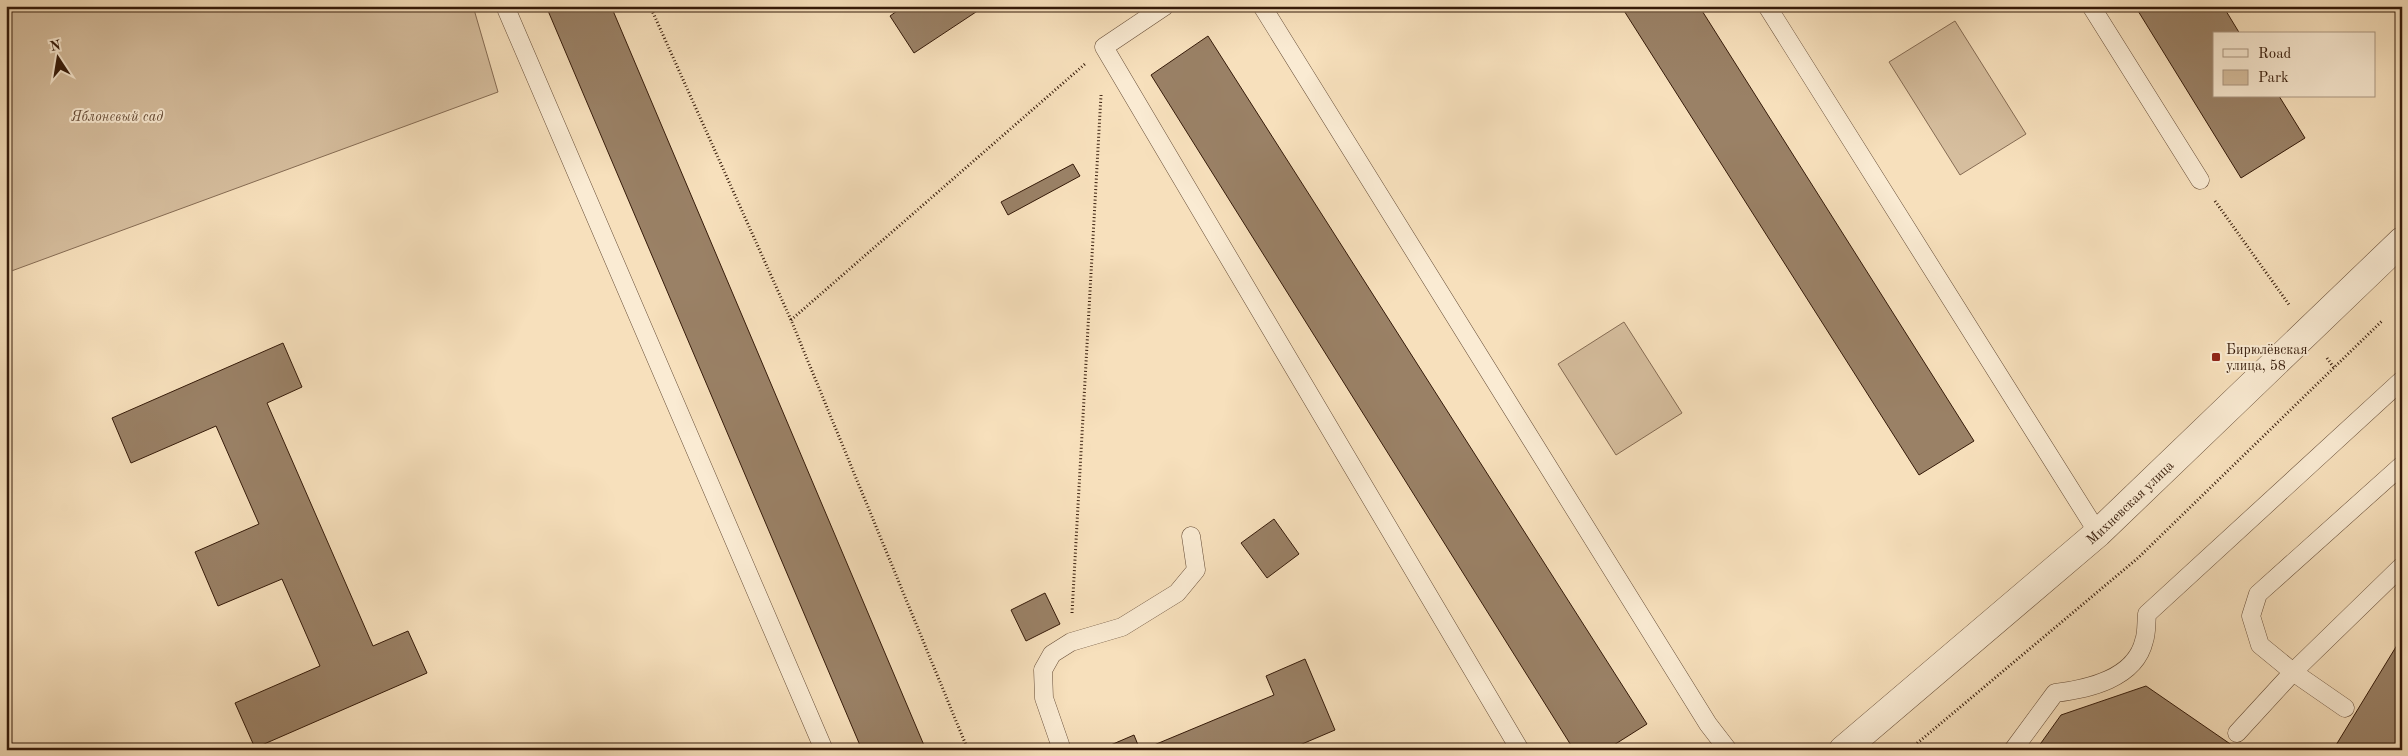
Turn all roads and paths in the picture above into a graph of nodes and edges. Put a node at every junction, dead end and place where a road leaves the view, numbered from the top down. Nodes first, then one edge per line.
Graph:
1 (505, 6) edge
2 (650, 6) edge
3 (1165, 6) edge
4 (1262, 6) edge
5 (1767, 6) edge
6 (2091, 6) edge
7 (1104, 47) junction
8 (2200, 180) joint
9 (2402, 241) edge
10 (792, 320) junction
11 (2383, 320) dead end
12 (2308, 332) junction
13 (2334, 368) junction
14 (2402, 380) edge
15 (2402, 465) edge
16 (2098, 533) junction
17 (1191, 536) dead end
18 (2402, 566) edge
19 (1071, 642) junction
20 (2293, 672) junction
21 (2345, 708) dead end
22 (2237, 733) dead end
23 (824, 750) edge
24 (968, 750) edge
25 (1062, 750) edge
26 (1520, 750) edge
27 (1728, 750) edge
28 (1843, 750) edge
29 (1908, 750) edge
30 (2013, 750) edge

1 - 23 lane
2 - 10 path
3 - 7 lane
4 - 27 lane
5 - 16 lane
6 - 8 lane
7 - 10 path
7 - 19 path
7 - 26 lane
8 - 12 path
9 - 12 street, Михневская улица
10 - 24 path
11 - 13 path
12 - 13 path
12 - 16 street, Михневская улица
13 - 29 path
14 - 30 lane
15 - 20 lane
16 - 28 street, Михневская улица
17 - 19 lane
18 - 20 lane
19 - 25 lane
20 - 21 lane
20 - 22 lane

